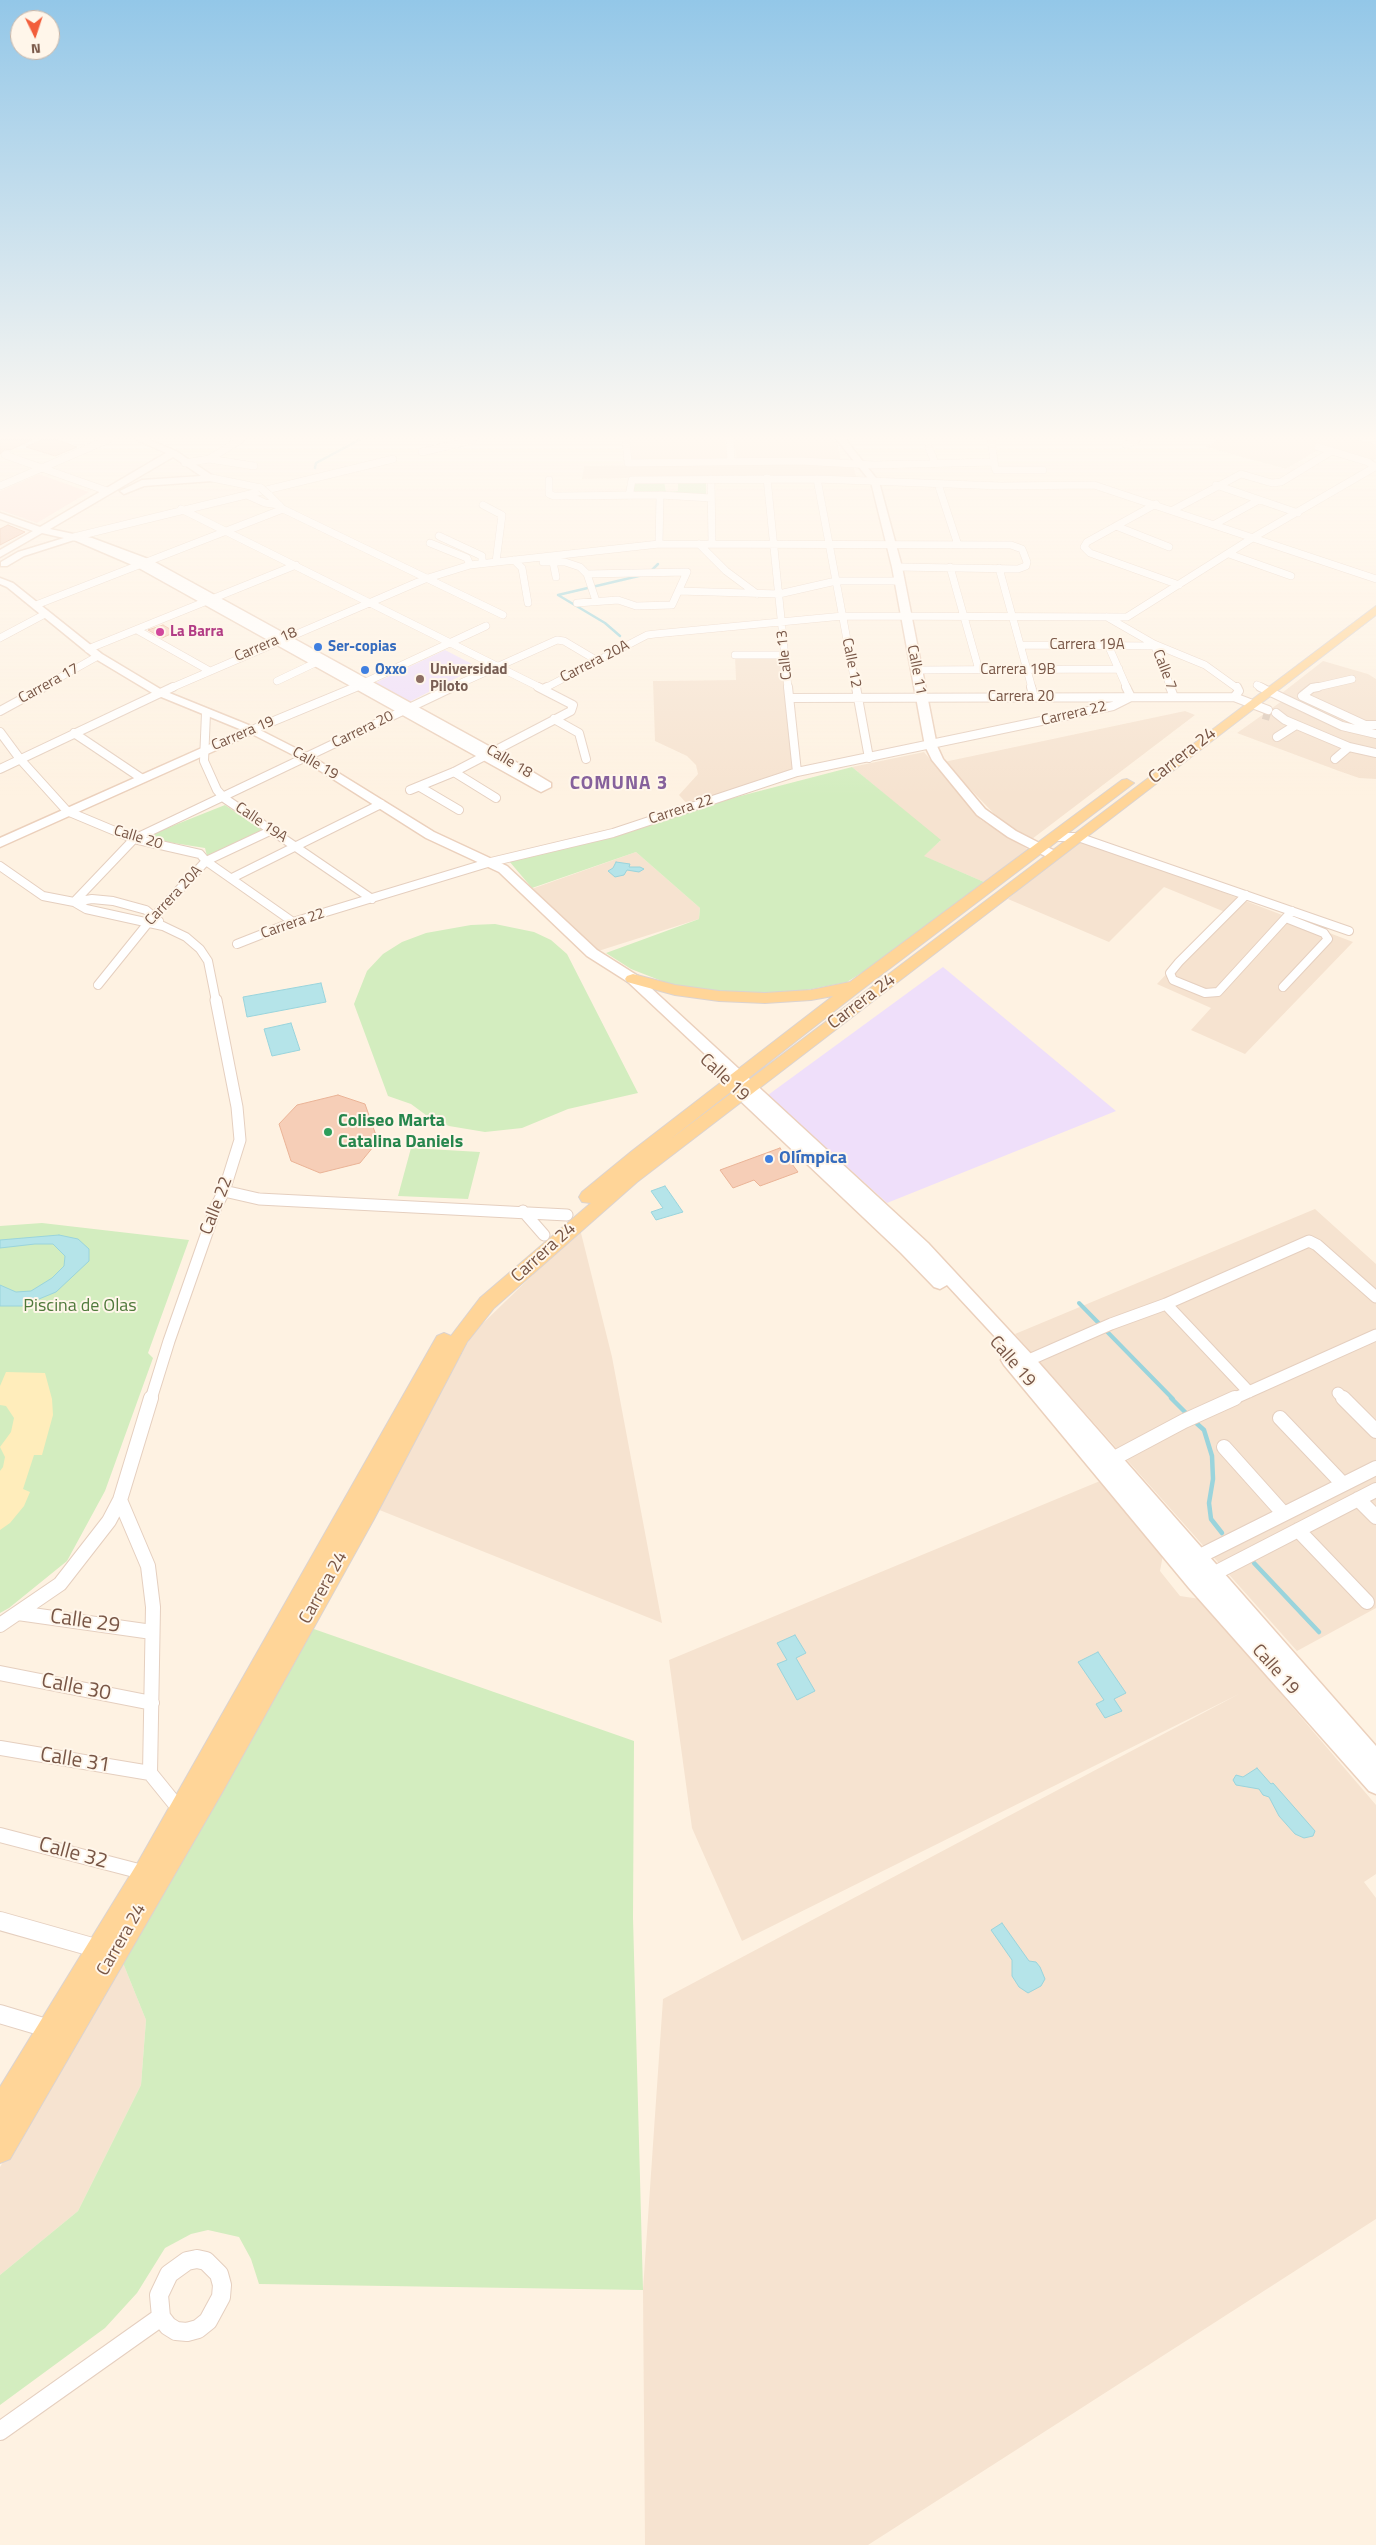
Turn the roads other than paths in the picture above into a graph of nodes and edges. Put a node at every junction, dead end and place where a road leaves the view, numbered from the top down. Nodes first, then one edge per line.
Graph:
1 (12, 559) edge
2 (130, 559) edge
3 (157, 559) edge
4 (284, 559) edge
5 (385, 559) edge
6 (467, 559) edge
7 (482, 559) edge
8 (496, 559) edge
9 (525, 559) edge
10 (714, 559) edge
11 (775, 559) edge
12 (832, 559) edge
13 (895, 559) edge
14 (1026, 559) edge
15 (1106, 559) edge
16 (1221, 559) edge
17 (1242, 559) edge
18 (1317, 559) edge
19 (515, 560) junction
20 (496, 562) junction
21 (553, 562) junction
22 (144, 564) junction
23 (482, 564) junction
24 (0, 565) edge
25 (296, 565) junction
26 (470, 565) junction
27 (897, 567) junction
28 (950, 567) junction
29 (999, 568) junction
30 (587, 574) junction
31 (1291, 576) dead end
32 (556, 577) dead end
33 (425, 579) junction
34 (1376, 579) edge
35 (0, 581) edge
36 (836, 581) junction
37 (899, 581) junction
38 (1179, 585) junction
39 (679, 591) junction
40 (757, 594) junction
41 (779, 594) junction
42 (1376, 596) edge
43 (211, 599) junction
44 (596, 601) junction
45 (370, 602) junction
46 (528, 603) dead end
47 (577, 603) dead end
48 (36, 605) junction
49 (1376, 609) edge
50 (45, 614) junction
51 (502, 615) dead end
52 (1103, 615) junction
53 (843, 616) junction
54 (905, 616) junction
55 (963, 616) junction
56 (1012, 616) junction
57 (1127, 617) junction
58 (782, 620) junction
59 (1116, 623) junction
60 (486, 626) dead end
61 (1127, 629) junction
62 (137, 630) junction
63 (0, 638) edge
64 (281, 639) junction
65 (451, 643) junction
66 (1020, 645) junction
67 (1108, 645) junction
68 (1119, 645) junction
69 (1154, 645) junction
70 (93, 653) junction
71 (735, 655) dead end
72 (785, 655) junction
73 (596, 660) junction
74 (315, 663) junction
75 (498, 665) junction
76 (208, 670) junction
77 (916, 670) junction
78 (979, 670) junction
79 (1026, 670) junction
80 (1118, 670) junction
81 (1352, 679) dead end
82 (277, 682) dead end
83 (361, 684) junction
84 (1263, 688) junction
85 (543, 689) junction
86 (158, 692) junction
87 (858, 697) junction
88 (921, 697) junction
89 (1034, 697) junction
90 (1130, 697) junction
91 (1174, 697) junction
92 (790, 698) junction
93 (1253, 707) junction
94 (407, 708) junction
95 (0, 711) edge
96 (206, 713) junction
97 (554, 719) junction
98 (1296, 725) junction
99 (1376, 725) edge
100 (252, 730) junction
101 (0, 732) edge
102 (74, 733) junction
103 (1376, 734) edge
104 (1277, 738) dead end
105 (931, 746) junction
106 (1349, 747) junction
107 (204, 751) junction
108 (1376, 752) edge
109 (488, 754) junction
110 (307, 758) junction
111 (869, 758) junction
112 (20, 759) junction
113 (1335, 759) dead end
114 (586, 760) dead end
115 (0, 769) edge
116 (454, 772) junction
117 (797, 772) junction
118 (141, 778) junction
119 (420, 786) junction
120 (410, 790) dead end
121 (224, 798) junction
122 (496, 798) dead end
123 (381, 804) junction
124 (67, 810) junction
125 (459, 810) dead end
126 (270, 831) junction
127 (1078, 837) junction
128 (134, 839) junction
129 (0, 843) edge
130 (294, 846) junction
131 (1049, 847) junction
132 (206, 862) junction
133 (491, 862) junction
134 (0, 866) edge
135 (232, 878) junction
136 (1246, 895) junction
137 (372, 900) junction
138 (74, 902) junction
139 (1289, 914) junction
140 (155, 915) junction
141 (293, 922) junction
142 (148, 923) junction
143 (163, 926) junction
144 (1349, 931) dead end
145 (237, 944) dead end
146 (616, 970) junction
147 (633, 980) junction
148 (98, 985) dead end
149 (854, 987) junction
150 (1283, 987) dead end
151 (685, 1034) junction
152 (741, 1085) junction
153 (224, 1191) junction
154 (523, 1211) junction
155 (567, 1216) junction
156 (544, 1235) junction
157 (1376, 1298) edge
158 (1166, 1304) junction
159 (1376, 1335) edge
160 (1021, 1364) junction
161 (1249, 1392) junction
162 (1338, 1393) dead end
163 (1280, 1418) dead end
164 (1376, 1431) edge
165 (1224, 1447) dead end
166 (1106, 1463) junction
167 (1376, 1468) edge
168 (1342, 1483) junction
169 (1376, 1490) edge
170 (1358, 1499) junction
171 (120, 1500) junction
172 (1284, 1514) junction
173 (1376, 1518) edge
174 (1298, 1530) junction
175 (1190, 1561) junction
176 (1204, 1578) junction
177 (1367, 1602) dead end
178 (18, 1612) junction
179 (0, 1625) edge
180 (152, 1632) junction
181 (0, 1673) edge
182 (152, 1704) junction
183 (0, 1748) edge
184 (1376, 1761) edge
185 (150, 1774) junction
186 (1376, 1784) edge
187 (180, 1810) junction
188 (0, 1835) edge
189 (146, 1873) junction
190 (0, 1921) edge
191 (99, 1949) junction
192 (0, 2014) edge
193 (50, 2029) junction
194 (4, 2121) edge
195 (0, 2149) edge
196 (161, 2317) dead end
197 (0, 2431) edge

1 - 24 street
2 - 22 street, Calle 18
3 - 22 street
4 - 25 street
5 - 33 street
6 - 26 street
7 - 23 street
8 - 20 street
9 - 19 street, Carrera 18
10 - 40 street
11 - 41 street, Calle 13
12 - 36 street, Calle 12
13 - 27 street, Calle 11
14 - 29 street, Carrera 18
15 - 38 street
16 - 38 street
17 - 31 street
18 - 34 street
19 - 20 street, Carrera 18
19 - 21 street
19 - 46 street
20 - 23 street, Carrera 18
21 - 30 street
21 - 32 street
22 - 43 street, Calle 18
22 - 48 street
23 - 26 street, Carrera 18
25 - 43 street, Carrera 17
25 - 45 street
26 - 33 street, Carrera 18
27 - 28 street
27 - 37 street, Calle 11
28 - 29 street
28 - 55 street
29 - 56 street
30 - 39 street
30 - 44 street
33 - 45 street, Carrera 18
33 - 51 street
35 - 48 street, Calle 19
36 - 37 street
36 - 41 street
36 - 53 street, Calle 12
37 - 54 street, Calle 11
38 - 57 street
39 - 40 street
39 - 44 street
40 - 41 street
41 - 58 street, Calle 13
42 - 84 main road, Carrera 24
43 - 62 street, Carrera 17
43 - 64 street, Calle 18
44 - 47 street
45 - 64 street, Carrera 18
45 - 65 street
48 - 50 street, Calle 19
49 - 84 main road, Carrera 24
50 - 63 street
50 - 70 street, Calle 19
52 - 56 street
52 - 57 street
52 - 59 street
53 - 54 street
53 - 58 street
53 - 87 street, Calle 12
54 - 55 street
54 - 77 street, Calle 11
55 - 56 street
55 - 78 street
56 - 66 street
57 - 61 street
58 - 72 street, Calle 13
58 - 73 street, Carrera 20A
59 - 61 street
59 - 68 street
60 - 65 street, Carrera 19
61 - 69 street
62 - 70 street, Carrera 17
62 - 76 street
64 - 74 street, Calle 18
64 - 76 street, Carrera 18
64 - 83 street, Calle 18
65 - 75 street
65 - 83 street, Carrera 19
66 - 67 street, Carrera 19A
66 - 79 street
67 - 68 street, Carrera 19A
67 - 80 street
68 - 69 street, Carrera 19A
69 - 91 street, Calle 7
69 - 93 street
70 - 86 street, Calle 19
70 - 95 street, Carrera 17
71 - 72 street
72 - 92 street, Calle 13
73 - 75 street, Carrera 20
73 - 85 street, Carrera 20A
74 - 82 street
74 - 83 street, Calle 18
75 - 85 street
75 - 94 street, Carrera 20
76 - 86 street, Carrera 18
77 - 78 street, Carrera 19B
77 - 88 street, Calle 11
78 - 79 street, Carrera 19B
79 - 80 street, Carrera 19B
79 - 89 street
80 - 90 street
81 - 99 street
83 - 94 street, Calle 18
83 - 100 street, Carrera 19
84 - 93 main road, Carrera 24
84 - 103 street
85 - 97 street
86 - 96 street, Calle 19
86 - 102 street, Carrera 18
87 - 88 street, Carrera 20
87 - 92 street, Carrera 20
87 - 111 street, Calle 12
88 - 89 street, Carrera 20
88 - 105 street, Calle 11
89 - 90 street, Carrera 20
90 - 91 street, Carrera 20
90 - 105 street, Carrera 22
91 - 93 street, Carrera 20
92 - 117 street, Calle 13
93 - 98 street, Carrera 20
93 - 127 main road, Carrera 24
93 - 131 main road, Carrera 24
94 - 109 street, Calle 18
94 - 110 street, Carrera 20
96 - 100 street, Calle 19
96 - 107 street, Calle 19A
97 - 109 street
97 - 114 street
98 - 104 street
98 - 106 street, Carrera 20
100 - 107 street, Carrera 19
100 - 110 street, Calle 19
101 - 112 street, Calle 20
102 - 112 street, Carrera 18
102 - 118 street
105 - 111 street, Carrera 22
105 - 131 street, Calle 11
106 - 108 street, Carrera 20
106 - 113 street
107 - 118 street, Carrera 19
107 - 121 street, Calle 19A
109 - 109 street, Calle 18
109 - 116 street
110 - 121 street, Carrera 20
110 - 123 street, Calle 19
111 - 117 street, Carrera 22
112 - 115 street, Carrera 18
112 - 124 street, Calle 20
116 - 119 street
116 - 122 street
117 - 133 street, Carrera 22
118 - 124 street, Carrera 19
119 - 120 street
119 - 125 street
121 - 126 street, Calle 19A
121 - 128 street, Carrera 20
123 - 130 street
123 - 133 street, Calle 19
124 - 128 street, Calle 20
124 - 129 street, Carrera 19
126 - 130 street, Calle 19A
126 - 132 street, Carrera 20A
127 - 131 main road, Carrera 24
127 - 136 street
128 - 132 street, Calle 20
128 - 138 street, Carrera 20
130 - 135 street
130 - 137 street, Calle 19A
131 - 149 main road, Carrera 24
131 - 152 main road, Carrera 24
132 - 135 street, Calle 20
132 - 140 street, Carrera 20A
133 - 137 street, Carrera 22
133 - 146 street, Calle 19
134 - 138 street, Calle 22
135 - 141 street, Calle 20
136 - 139 street
136 - 139 street
137 - 141 street, Carrera 22
138 - 140 street, Calle 22
138 - 142 street, Calle 22
139 - 144 street
139 - 150 street
140 - 142 street, Carrera 20A
140 - 143 street, Calle 22
141 - 145 street, Carrera 22
142 - 143 street, Calle 22
142 - 148 street, Carrera 20A
143 - 153 street, Calle 22
146 - 147 street, Calle 19
146 - 151 street, Calle 19
147 - 149 main road
147 - 151 street, Calle 19
149 - 152 main road, Carrera 24
151 - 152 street, Calle 19
152 - 155 main road, Carrera 24
152 - 160 street, Calle 19
152 - 194 main road, Carrera 24
153 - 154 street
153 - 171 street, Calle 22
154 - 155 street
154 - 156 street
155 - 156 main road, Carrera 24
156 - 187 main road, Carrera 24
157 - 158 street
158 - 160 street
158 - 161 street
159 - 161 street
160 - 166 street, Calle 19
161 - 166 street
162 - 164 street
163 - 168 street
165 - 172 street
166 - 175 street, Calle 19
167 - 168 street
168 - 172 street
169 - 170 street
170 - 173 street
170 - 174 street
171 - 178 street, Calle 22
171 - 180 street
172 - 175 street
174 - 176 street
174 - 177 street
175 - 176 street, Calle 19
176 - 184 street, Calle 19
176 - 186 street, Calle 19
178 - 179 street, Calle 22
178 - 180 street, Calle 29
180 - 182 street
181 - 182 street, Calle 30
182 - 185 street
183 - 185 street, Calle 31
185 - 187 street
187 - 189 main road, Carrera 24
188 - 189 street, Calle 32
189 - 191 main road, Carrera 24
190 - 191 street
191 - 193 main road, Carrera 24
192 - 193 street
193 - 194 main road, Carrera 24
194 - 195 main road, Carrera 24
196 - 197 street

